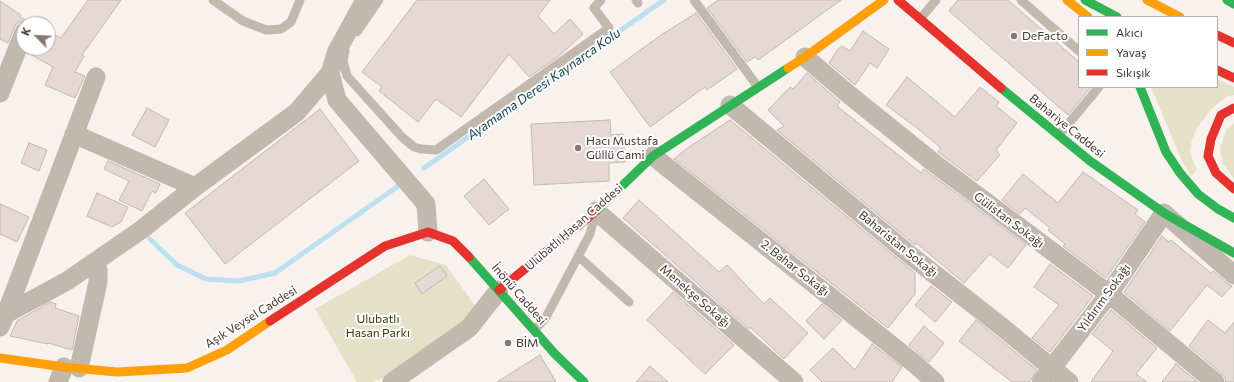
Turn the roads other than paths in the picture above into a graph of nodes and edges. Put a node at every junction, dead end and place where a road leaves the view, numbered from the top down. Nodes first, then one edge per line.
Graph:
1 (213, 0) edge
2 (300, 0) edge
3 (365, 0) edge
4 (380, 0) edge
5 (601, 0) edge
6 (694, 0) edge
7 (884, 0) edge
8 (898, 0) edge
9 (936, 0) edge
10 (1020, 0) edge
11 (1067, 0) edge
12 (1086, 0) edge
13 (1147, 0) edge
14 (1226, 0) edge
15 (1234, 4) edge
16 (1087, 16) edge
17 (1115, 16) edge
18 (1178, 16) edge
19 (920, 19) junction
20 (1218, 35) edge
21 (1234, 43) edge
22 (1078, 50) edge
23 (16, 52) edge
24 (805, 57) junction
25 (1218, 70) edge
26 (330, 73) junction
27 (96, 77) dead end
28 (1234, 78) edge
29 (758, 87) junction
30 (1098, 88) edge
31 (1140, 88) edge
32 (0, 93) edge
33 (730, 105) junction
34 (1234, 108) edge
35 (74, 134) junction
36 (1059, 135) junction
37 (653, 156) junction
38 (195, 187) junction
39 (1234, 189) edge
40 (596, 211) junction
41 (1164, 213) junction
42 (1234, 218) edge
43 (428, 232) junction
44 (1234, 253) edge
45 (578, 256) junction
46 (95, 262) junction
47 (1234, 275) edge
48 (499, 290) junction
49 (1109, 294) junction
50 (629, 302) dead end
51 (3, 321) edge
52 (534, 330) junction
53 (0, 358) edge
54 (67, 372) edge
55 (1046, 375) edge
56 (392, 382) edge
57 (584, 382) edge
58 (794, 382) edge
59 (935, 382) edge
60 (1069, 382) edge
61 (1215, 382) edge

1 - 2 lane
3 - 26 street
4 - 5 lane
6 - 29 lane
7 - 24 main road, Ulubatlı Hasan Caddesi
8 - 19 main road, Bahariye Caddesi
9 - 19 lane
10 - 22 lane
11 - 16 main road
12 - 17 main road
13 - 18 main road
14 - 15 main road
19 - 36 main road, Bahariye Caddesi
20 - 21 main road
23 - 32 street
24 - 29 main road, Ulubatlı Hasan Caddesi
24 - 49 street, Gülistan Sokağı
25 - 28 main road
26 - 38 street
26 - 43 street
27 - 35 street
29 - 33 main road, Ulubatlı Hasan Caddesi
30 - 36 lane
31 - 42 main road
33 - 37 main road, Ulubatlı Hasan Caddesi
33 - 55 street, Baharistan Sokağı
34 - 39 main road
35 - 38 street
35 - 51 street
36 - 41 main road, Bahariye Caddesi
37 - 40 main road, Ulubatlı Hasan Caddesi
37 - 59 street, 2. Bahar Sokağı
38 - 46 street
40 - 45 lane
40 - 48 main road, Ulubatlı Hasan Caddesi
40 - 58 street, Menekşe Sokağı
41 - 44 main road, Bahariye Caddesi
41 - 47 street
41 - 49 street, Yıldırım Sokağı
43 - 48 main road, İnönü Caddesi
43 - 54 main road, Aşık Veysel Caddesi
45 - 50 lane
45 - 52 lane
46 - 51 street
46 - 54 street
48 - 52 main road, İnönü Caddesi
48 - 56 street, Ulubatlı Hasan Caddesi
49 - 55 street, Yıldırım Sokağı
49 - 61 street, Gülistan Sokağı
52 - 57 main road, İnönü Caddesi
53 - 54 main road, Aşık Veysel Caddesi
55 - 60 street, Baharistan Sokağı

